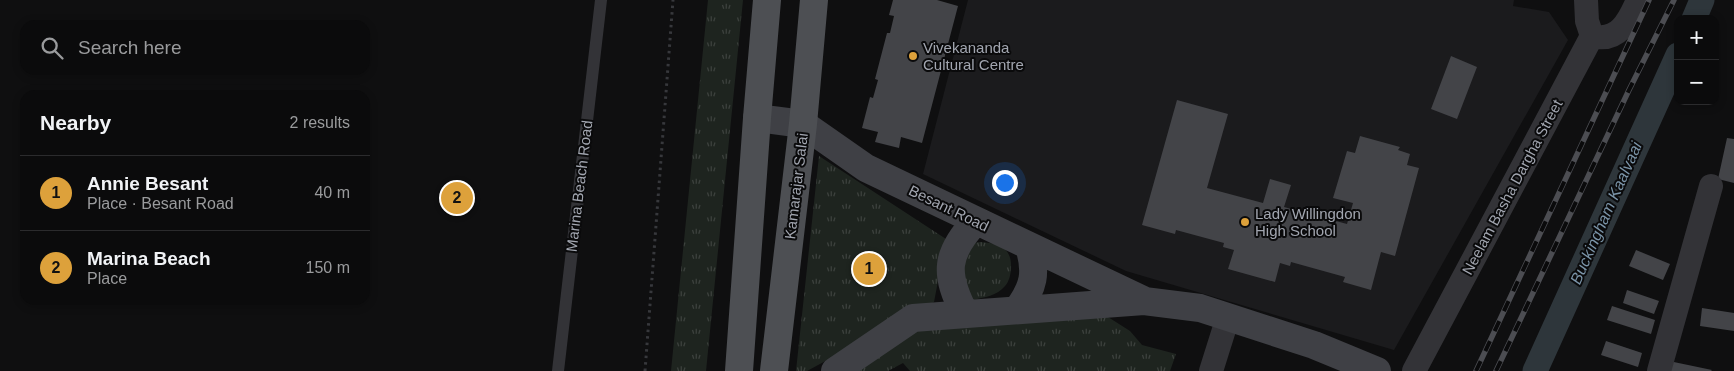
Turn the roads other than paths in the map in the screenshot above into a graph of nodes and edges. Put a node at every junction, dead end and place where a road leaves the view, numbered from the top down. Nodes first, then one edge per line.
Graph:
1 (601, 0) edge
2 (767, 0) edge
3 (814, 0) edge
4 (1586, 0) edge
5 (1638, 0) edge
6 (1592, 36) junction
7 (756, 118) junction
8 (803, 124) junction
9 (1711, 186) dead end
10 (976, 221) junction
11 (1029, 246) junction
12 (1144, 301) junction
13 (1017, 310) junction
14 (964, 314) junction
15 (1228, 317) junction
16 (558, 371) edge
17 (739, 371) edge
18 (774, 371) edge
19 (835, 371) edge
20 (1211, 371) edge
21 (1377, 371) edge
22 (1414, 371) edge
23 (1659, 371) edge

1 - 16 lane, Marina Beach Road
2 - 7 main road
3 - 8 main road, Kamarajar Salai
4 - 6 street
5 - 6 street
6 - 22 street, Neelam Basha Dargha Street
7 - 8 main road, Besant Road
7 - 17 main road
8 - 10 main road, Besant Road
8 - 18 main road, Kamarajar Salai
9 - 23 street
10 - 11 main road, Besant Road
10 - 14 main road
11 - 12 main road, Besant Road
11 - 13 main road
12 - 13 main road, Besant Road
12 - 15 main road, Besant Road
13 - 14 main road, Besant Road
14 - 19 main road, Besant Road
15 - 20 street
15 - 21 main road, Besant Road

